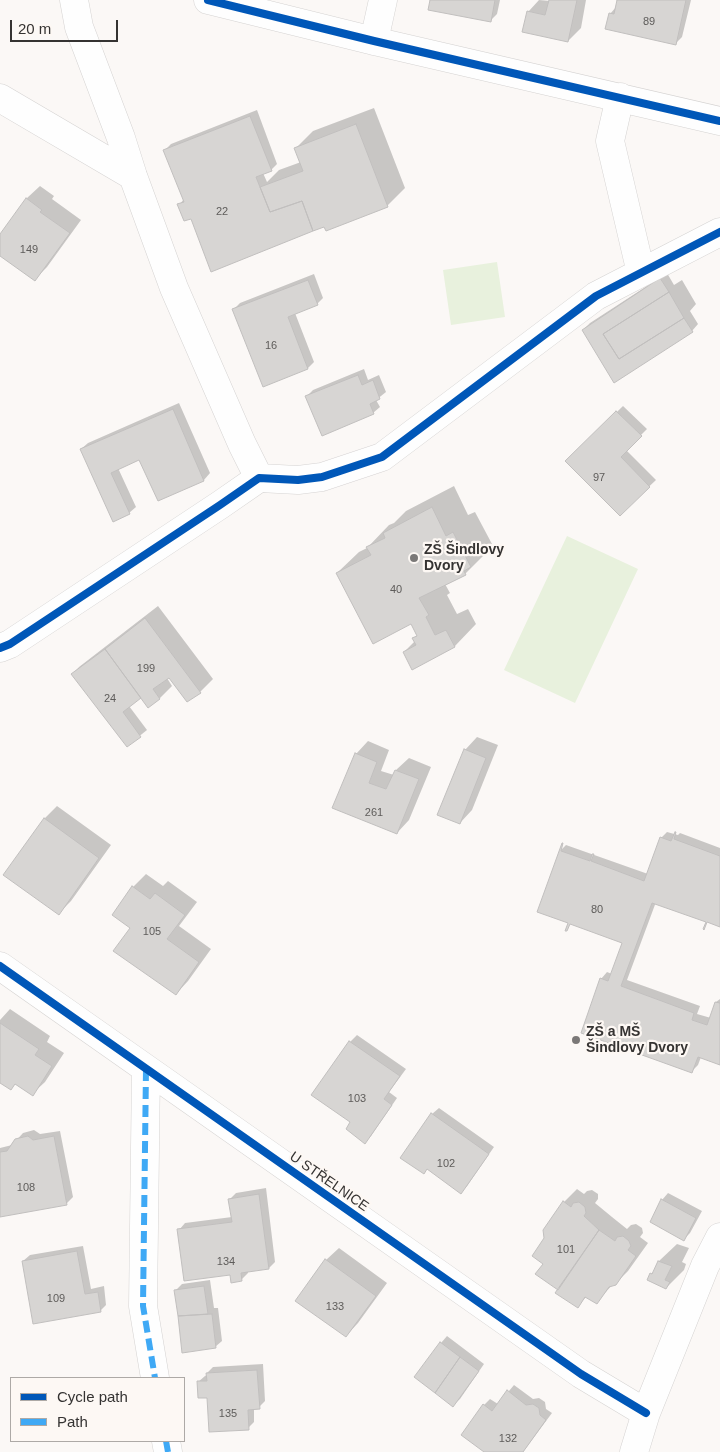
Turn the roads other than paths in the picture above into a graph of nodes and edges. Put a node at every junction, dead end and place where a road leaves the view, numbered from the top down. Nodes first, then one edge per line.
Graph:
1 (74, 0) edge
2 (208, 0) edge
3 (383, 0) edge
4 (374, 41) junction
5 (620, 97) junction
6 (0, 98) edge
7 (720, 121) edge
8 (133, 176) junction
9 (720, 232) edge
10 (641, 273) junction
11 (259, 478) junction
12 (3, 641) edge
13 (0, 966) edge
14 (146, 1069) junction
15 (720, 1237) edge
16 (155, 1377) edge
17 (646, 1413) junction
18 (634, 1452) edge

1 - 8 street
2 - 4 street
3 - 4 street
4 - 5 street
5 - 7 street
5 - 10 street
6 - 8 street
8 - 11 street
9 - 10 street
10 - 11 street
11 - 12 street
13 - 14 street, U STŘELNICE
14 - 16 street
14 - 17 street, U STŘELNICE
15 - 17 street
17 - 18 street

